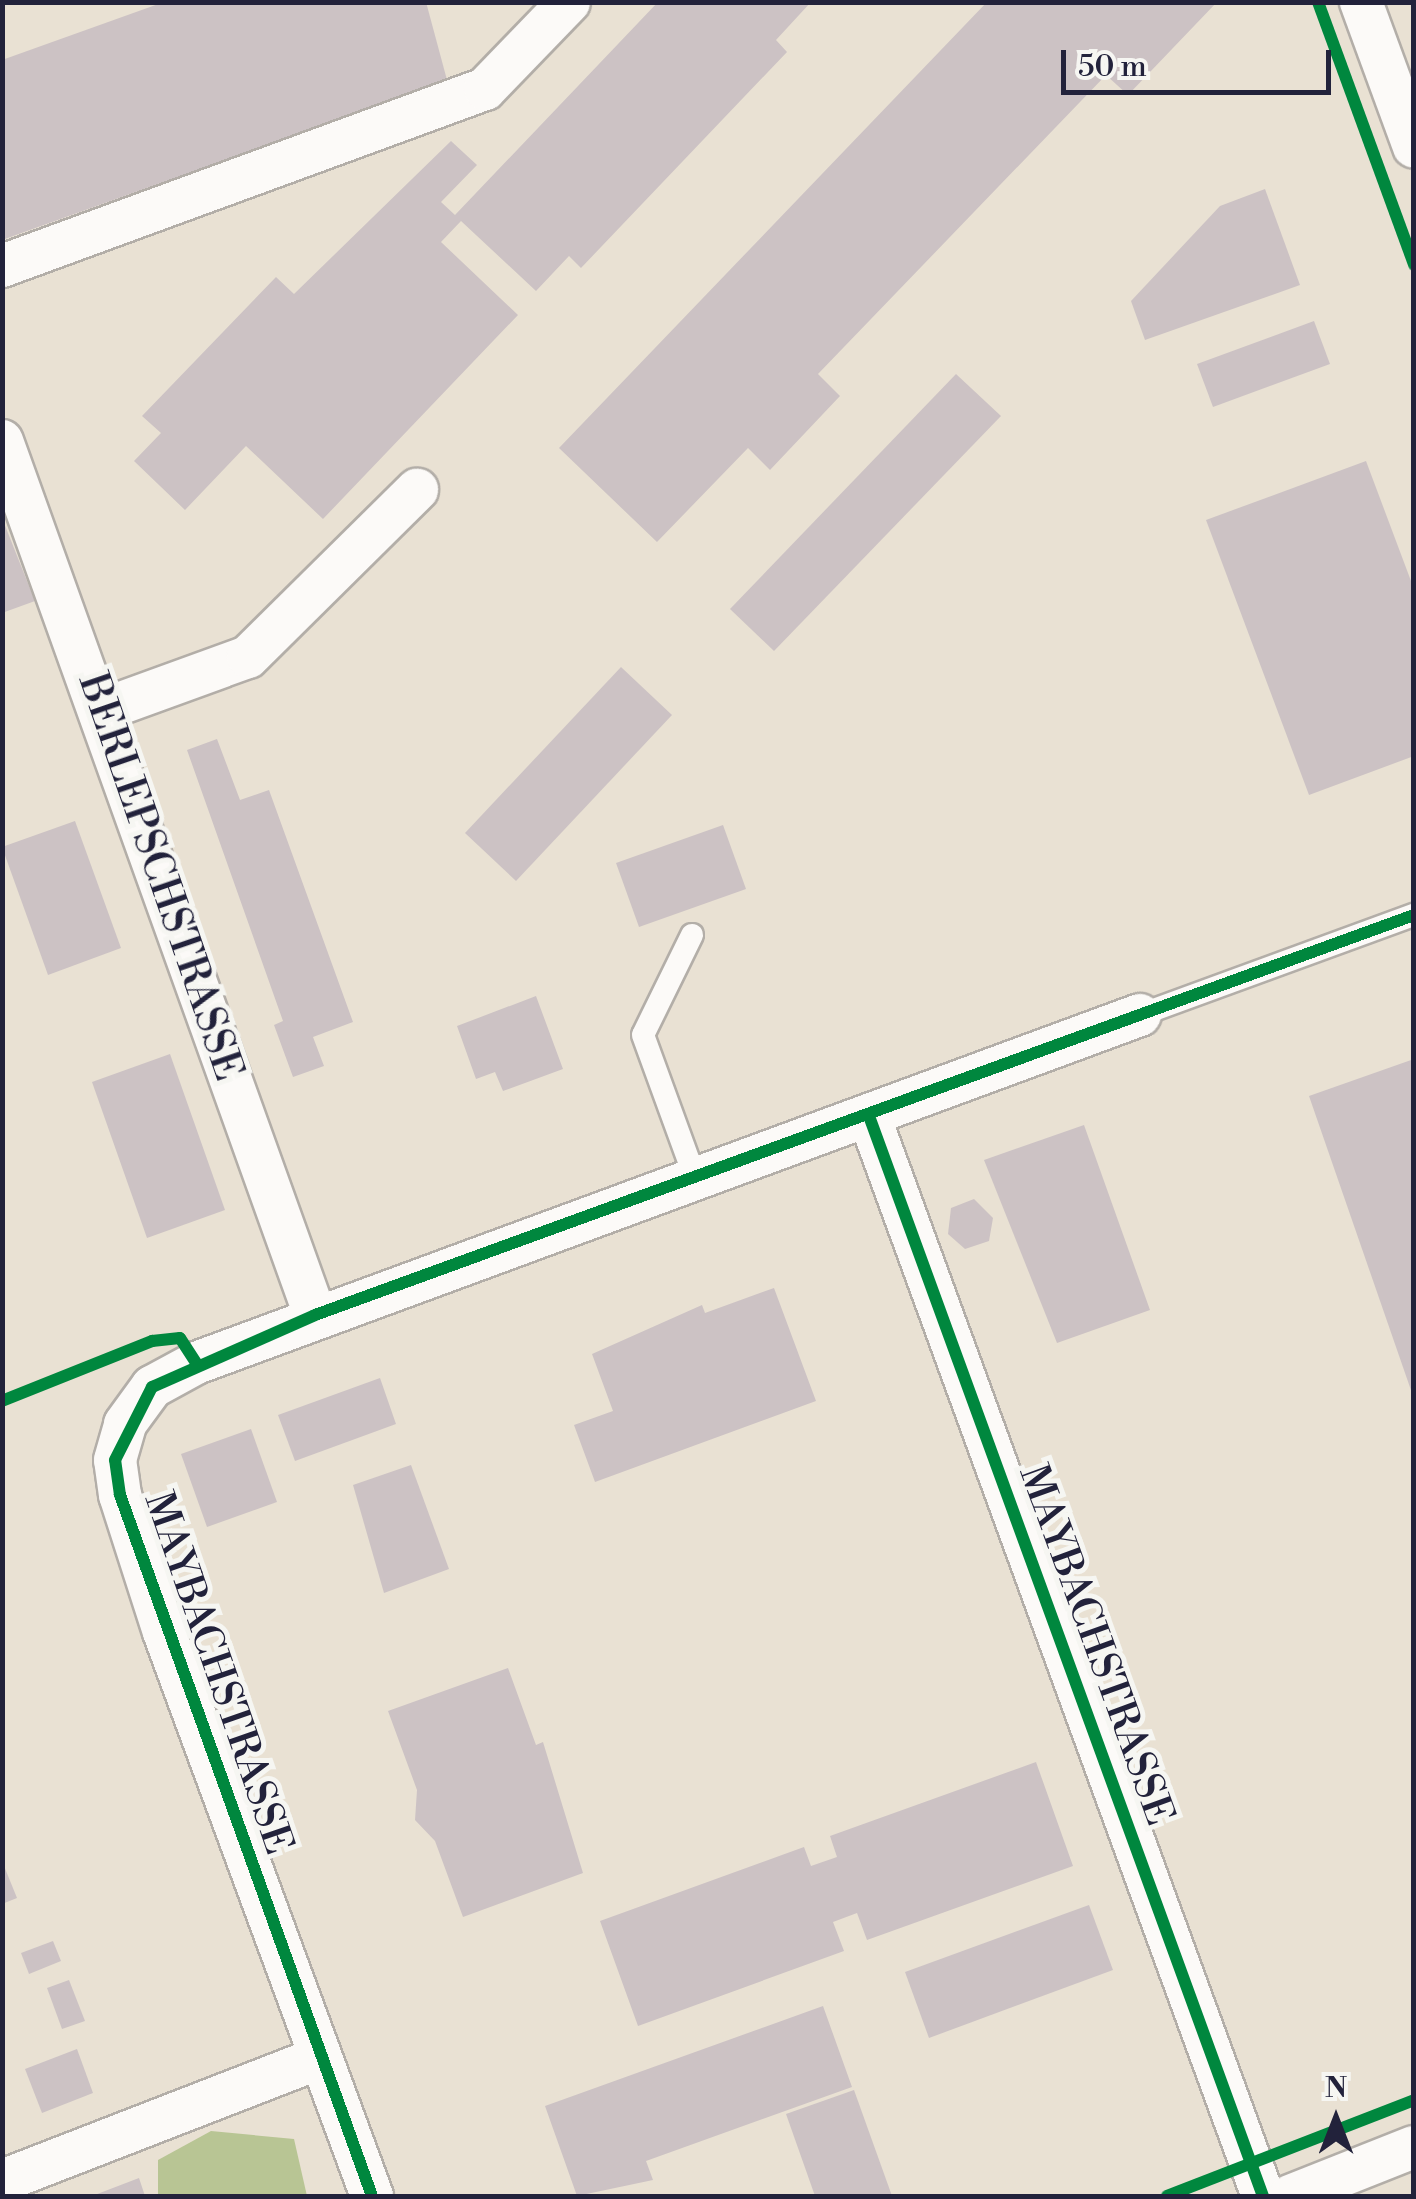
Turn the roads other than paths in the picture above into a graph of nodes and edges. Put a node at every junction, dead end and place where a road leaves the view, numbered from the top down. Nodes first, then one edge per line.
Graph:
1 (569, 2) edge
2 (1361, 2) edge
3 (1414, 147) edge
4 (2, 266) edge
5 (2, 441) edge
6 (416, 490) dead end
7 (102, 710) junction
8 (1414, 914) edge
9 (692, 935) dead end
10 (1140, 1015) joint
11 (868, 1116) junction
12 (695, 1178) junction
13 (315, 1316) junction
14 (321, 2057) junction
15 (1414, 2147) edge
16 (2, 2181) edge
17 (372, 2196) edge
18 (1263, 2196) edge
19 (1290, 2196) edge

1 - 4 street
2 - 3 street
5 - 7 street, BERLEPSCHSTRASSE
6 - 7 street
7 - 13 street, BERLEPSCHSTRASSE
8 - 10 lane, MAYBACHSTRASSE
9 - 12 lane
10 - 11 street, MAYBACHSTRASSE
11 - 12 street, MAYBACHSTRASSE
11 - 18 street, MAYBACHSTRASSE
12 - 13 street, MAYBACHSTRASSE
13 - 14 street, MAYBACHSTRASSE
14 - 16 street
14 - 17 street, MAYBACHSTRASSE
15 - 19 street

